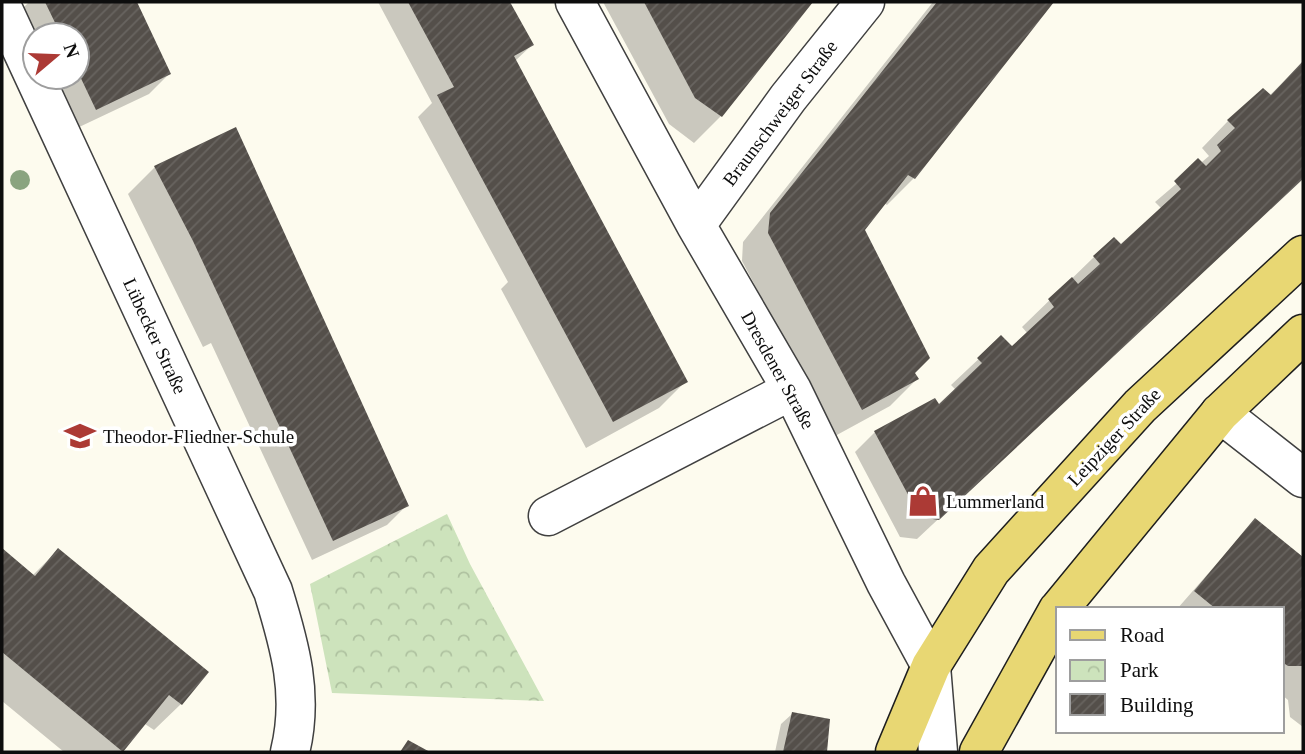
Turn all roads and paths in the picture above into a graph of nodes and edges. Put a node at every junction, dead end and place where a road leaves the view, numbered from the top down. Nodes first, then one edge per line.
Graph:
1 (575, 2) edge
2 (865, 2) edge
3 (2, 7) edge
4 (696, 225) junction
5 (1303, 255) edge
6 (1303, 334) edge
7 (792, 390) junction
8 (1220, 413) junction
9 (1303, 478) edge
10 (548, 516) dead end
11 (1061, 607) edge
12 (1056, 614) edge
13 (931, 666) junction
14 (290, 752) edge
15 (895, 752) edge
16 (938, 752) edge
17 (979, 752) edge

1 - 4 street, Dresdener Straße
2 - 4 street, Braunschweiger Straße
3 - 14 street, Lübecker Straße
4 - 7 street, Dresdener Straße
5 - 13 main road, Leipziger Straße
6 - 8 main road
7 - 10 street
7 - 13 street, Dresdener Straße
8 - 9 street
8 - 11 main road
12 - 17 main road
13 - 15 main road, Leipziger Straße
13 - 16 street, Dresdener Straße

